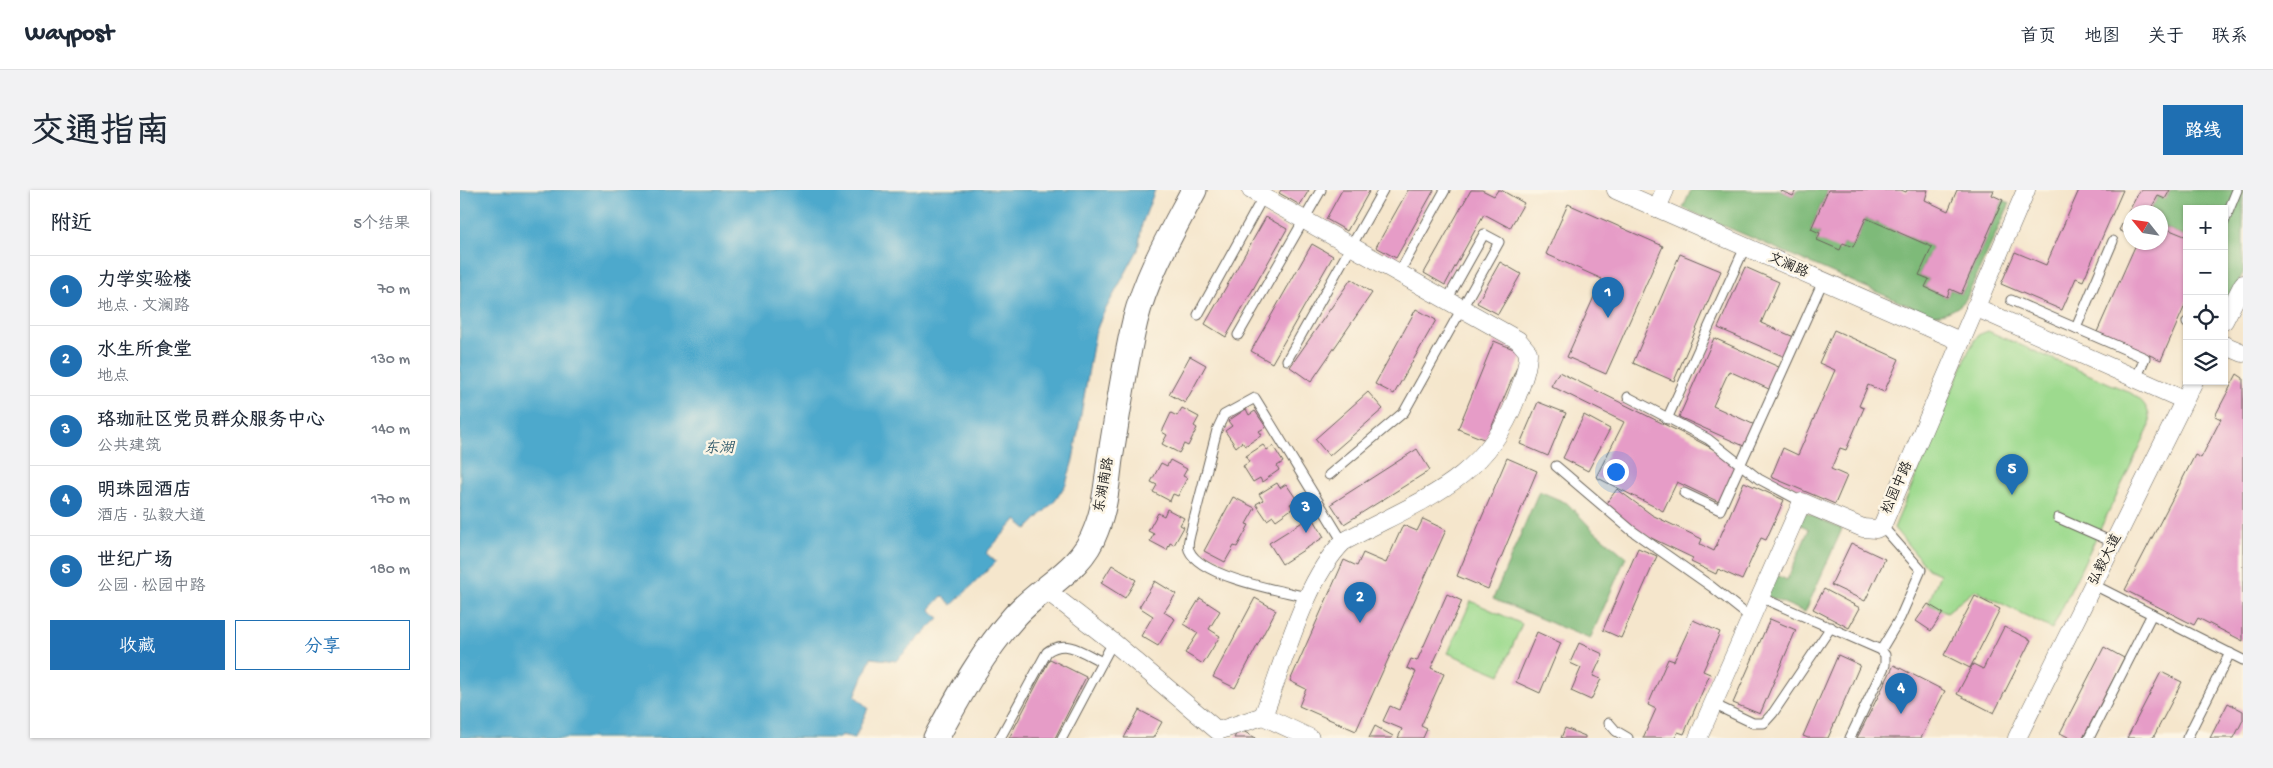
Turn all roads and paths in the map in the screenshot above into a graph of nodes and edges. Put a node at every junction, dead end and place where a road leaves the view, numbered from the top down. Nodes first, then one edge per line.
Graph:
1 (1194, 190) edge
2 (1321, 190) edge
3 (1383, 190) edge
4 (1445, 190) edge
5 (1616, 190) edge
6 (1665, 190) edge
7 (2237, 190) edge
8 (2022, 191) edge
9 (1255, 192) edge
10 (1657, 208) junction
11 (2228, 212) edge
12 (1304, 220) junction
13 (2113, 241) dead end
14 (1351, 246) junction
15 (1745, 247) junction
16 (1399, 273) junction
17 (1823, 281) junction
18 (2243, 284) edge
19 (2011, 300) dead end
20 (1454, 304) junction
21 (1975, 307) junction
22 (2228, 313) edge
23 (1198, 315) dead end
24 (2076, 328) junction
25 (1238, 335) dead end
26 (1960, 341) junction
27 (2228, 347) edge
28 (2243, 353) edge
29 (1287, 360) dead end
30 (2136, 379) junction
31 (2192, 385) edge
32 (1628, 397) dead end
33 (2184, 400) junction
34 (1667, 419) junction
35 (1742, 465) junction
36 (1556, 466) dead end
37 (1329, 476) dead end
38 (1684, 493) dead end
39 (1802, 502) junction
40 (2058, 518) dead end
41 (1882, 526) junction
42 (1343, 542) junction
43 (2115, 543) junction
44 (2094, 585) junction
45 (1046, 590) junction
46 (1308, 597) junction
47 (1760, 597) junction
48 (2152, 614) junction
49 (1751, 618) junction
50 (1831, 627) junction
51 (1113, 642) junction
52 (1881, 650) junction
53 (2230, 653) junction
54 (2243, 660) edge
55 (1102, 662) junction
56 (1712, 704) junction
57 (1263, 716) junction
58 (1609, 723) dead end
59 (1217, 734) edge
60 (936, 738) edge
61 (1000, 738) edge
62 (1062, 738) edge
63 (1310, 738) edge
64 (1628, 738) edge
65 (1698, 738) edge
66 (1850, 738) edge
67 (2017, 738) edge
68 (2088, 738) edge
69 (2187, 738) edge

1 - 45 street, 东湖南路
2 - 12 lane
3 - 14 lane
4 - 16 lane
5 - 10 street, 文澜路
6 - 10 street
7 - 11 lane
8 - 21 street, 松园中路
9 - 12 street
9 - 23 lane
10 - 15 street, 文澜路
12 - 14 street
12 - 25 lane
13 - 24 lane
14 - 16 street
14 - 29 lane
15 - 17 street, 文澜路
15 - 34 lane
16 - 20 street
17 - 26 street, 文澜路
17 - 35 lane
18 - 22 street
19 - 24 lane
20 - 20 lane
20 - 37 lane
20 - 42 street
21 - 26 street, 松园中路
21 - 30 street
24 - 30 lane
26 - 41 street, 松园中路
27 - 28 street
30 - 33 street
31 - 33 street, 弘毅大道
32 - 34 lane
33 - 43 street, 弘毅大道
34 - 35 lane
35 - 38 lane
35 - 39 lane
36 - 49 lane
39 - 41 street, 松园中路
39 - 47 street
40 - 43 lane
41 - 52 lane
42 - 46 street
42 - 46 lane
43 - 44 street, 弘毅大道
44 - 48 lane
44 - 67 street, 弘毅大道
45 - 51 street
45 - 60 street, 东湖南路
46 - 57 street
47 - 49 street
47 - 50 lane
48 - 53 lane
48 - 68 lane
49 - 56 street
50 - 52 lane
50 - 56 lane
51 - 55 lane
51 - 59 street
52 - 66 lane
53 - 54 lane
53 - 69 lane
55 - 61 lane
55 - 62 lane
56 - 65 street
57 - 59 street
57 - 63 street
58 - 64 lane

